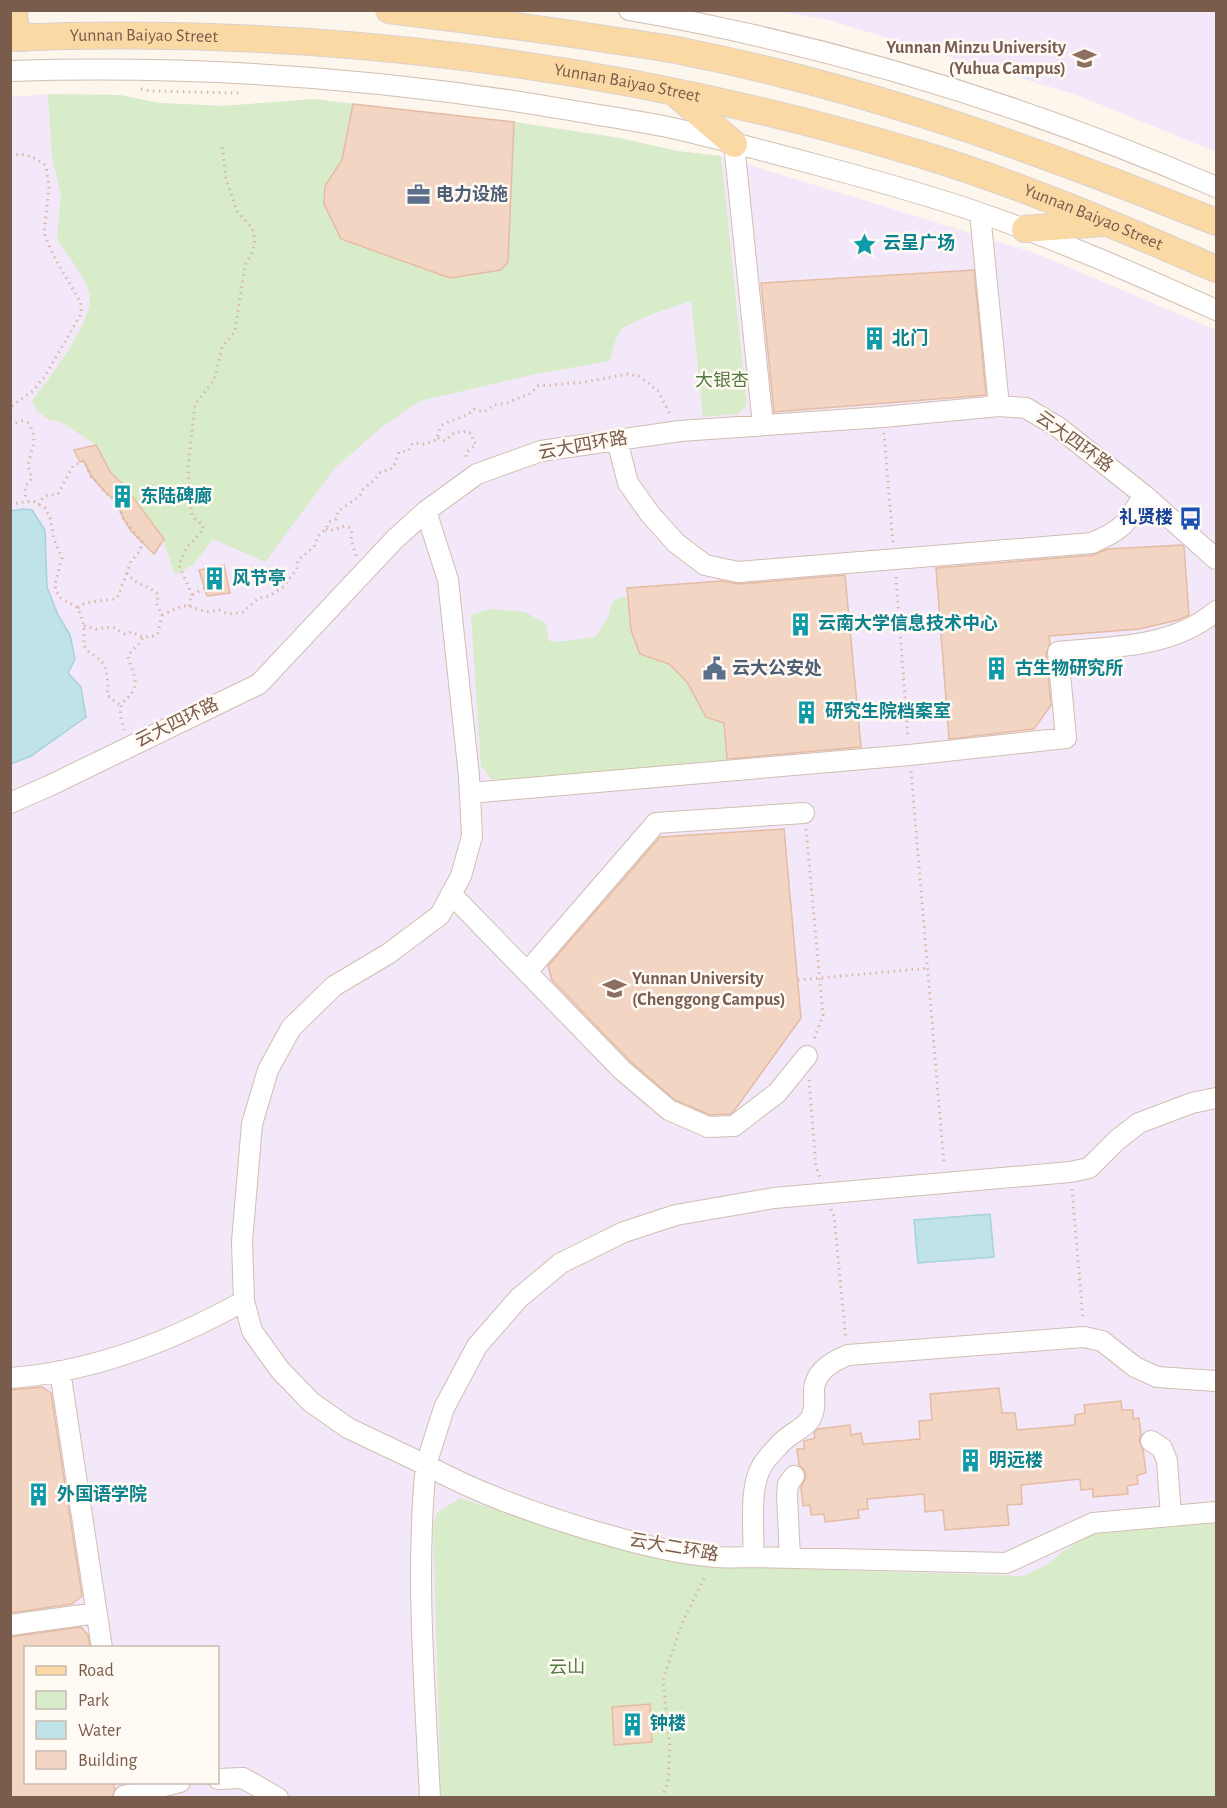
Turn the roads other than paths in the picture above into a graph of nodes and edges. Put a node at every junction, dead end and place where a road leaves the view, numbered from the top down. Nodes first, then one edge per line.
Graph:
1 (15, 10) edge
2 (390, 10) edge
3 (629, 10) edge
4 (17, 38) edge
5 (10, 71) edge
6 (674, 92) junction
7 (734, 144) junction
8 (1216, 187) edge
9 (980, 213) junction
10 (1216, 222) edge
11 (1109, 223) junction
12 (1025, 229) junction
13 (1216, 269) edge
14 (1216, 310) edge
15 (999, 406) junction
16 (763, 425) junction
17 (617, 440) junction
18 (1144, 495) junction
19 (426, 511) junction
20 (1216, 559) edge
21 (1216, 611) edge
22 (470, 793) junction
23 (10, 803) edge
24 (804, 813) road end
25 (451, 894) junction
26 (527, 972) junction
27 (807, 1056) dead end
28 (1216, 1098) edge
29 (244, 1302) junction
30 (60, 1371) junction
31 (10, 1378) edge
32 (1216, 1381) edge
33 (1151, 1441) dead end
34 (426, 1465) junction
35 (794, 1476) dead end
36 (1216, 1512) edge
37 (1171, 1516) junction
38 (753, 1557) junction
39 (790, 1558) junction
40 (97, 1613) junction
41 (10, 1625) edge
42 (102, 1646) edge
43 (219, 1779) edge
44 (169, 1784) edge
45 (123, 1792) edge
46 (278, 1797) edge
47 (430, 1797) edge

1 - 4 main road
2 - 10 main road
3 - 8 street
4 - 6 main road, Yunnan Baiyao Street
5 - 7 street
6 - 7 main road
6 - 11 main road, Yunnan Baiyao Street
7 - 9 street
7 - 16 street
9 - 12 street
9 - 15 street
11 - 12 main road
11 - 13 main road, Yunnan Baiyao Street
12 - 14 street
15 - 16 street, 云大四环路
15 - 18 street, 云大四环路
16 - 17 street, 云大四环路
17 - 18 street
17 - 19 street, 云大四环路
18 - 20 street, 云大四环路
19 - 22 street, 云大二环路
19 - 23 street, 云大四环路
21 - 22 street
22 - 25 street, 云大二环路
24 - 26 street
25 - 26 street
25 - 29 street, 云大二环路
26 - 27 street
28 - 34 street
29 - 30 street
29 - 34 street, 云大二环路
30 - 31 street
30 - 40 street
32 - 38 street
33 - 37 street
34 - 38 street, 云大二环路
34 - 47 street
35 - 39 street
36 - 37 street, 云大二环路
37 - 39 street, 云大二环路
38 - 39 street, 云大二环路
40 - 41 street
40 - 42 street
43 - 46 street
44 - 45 street

